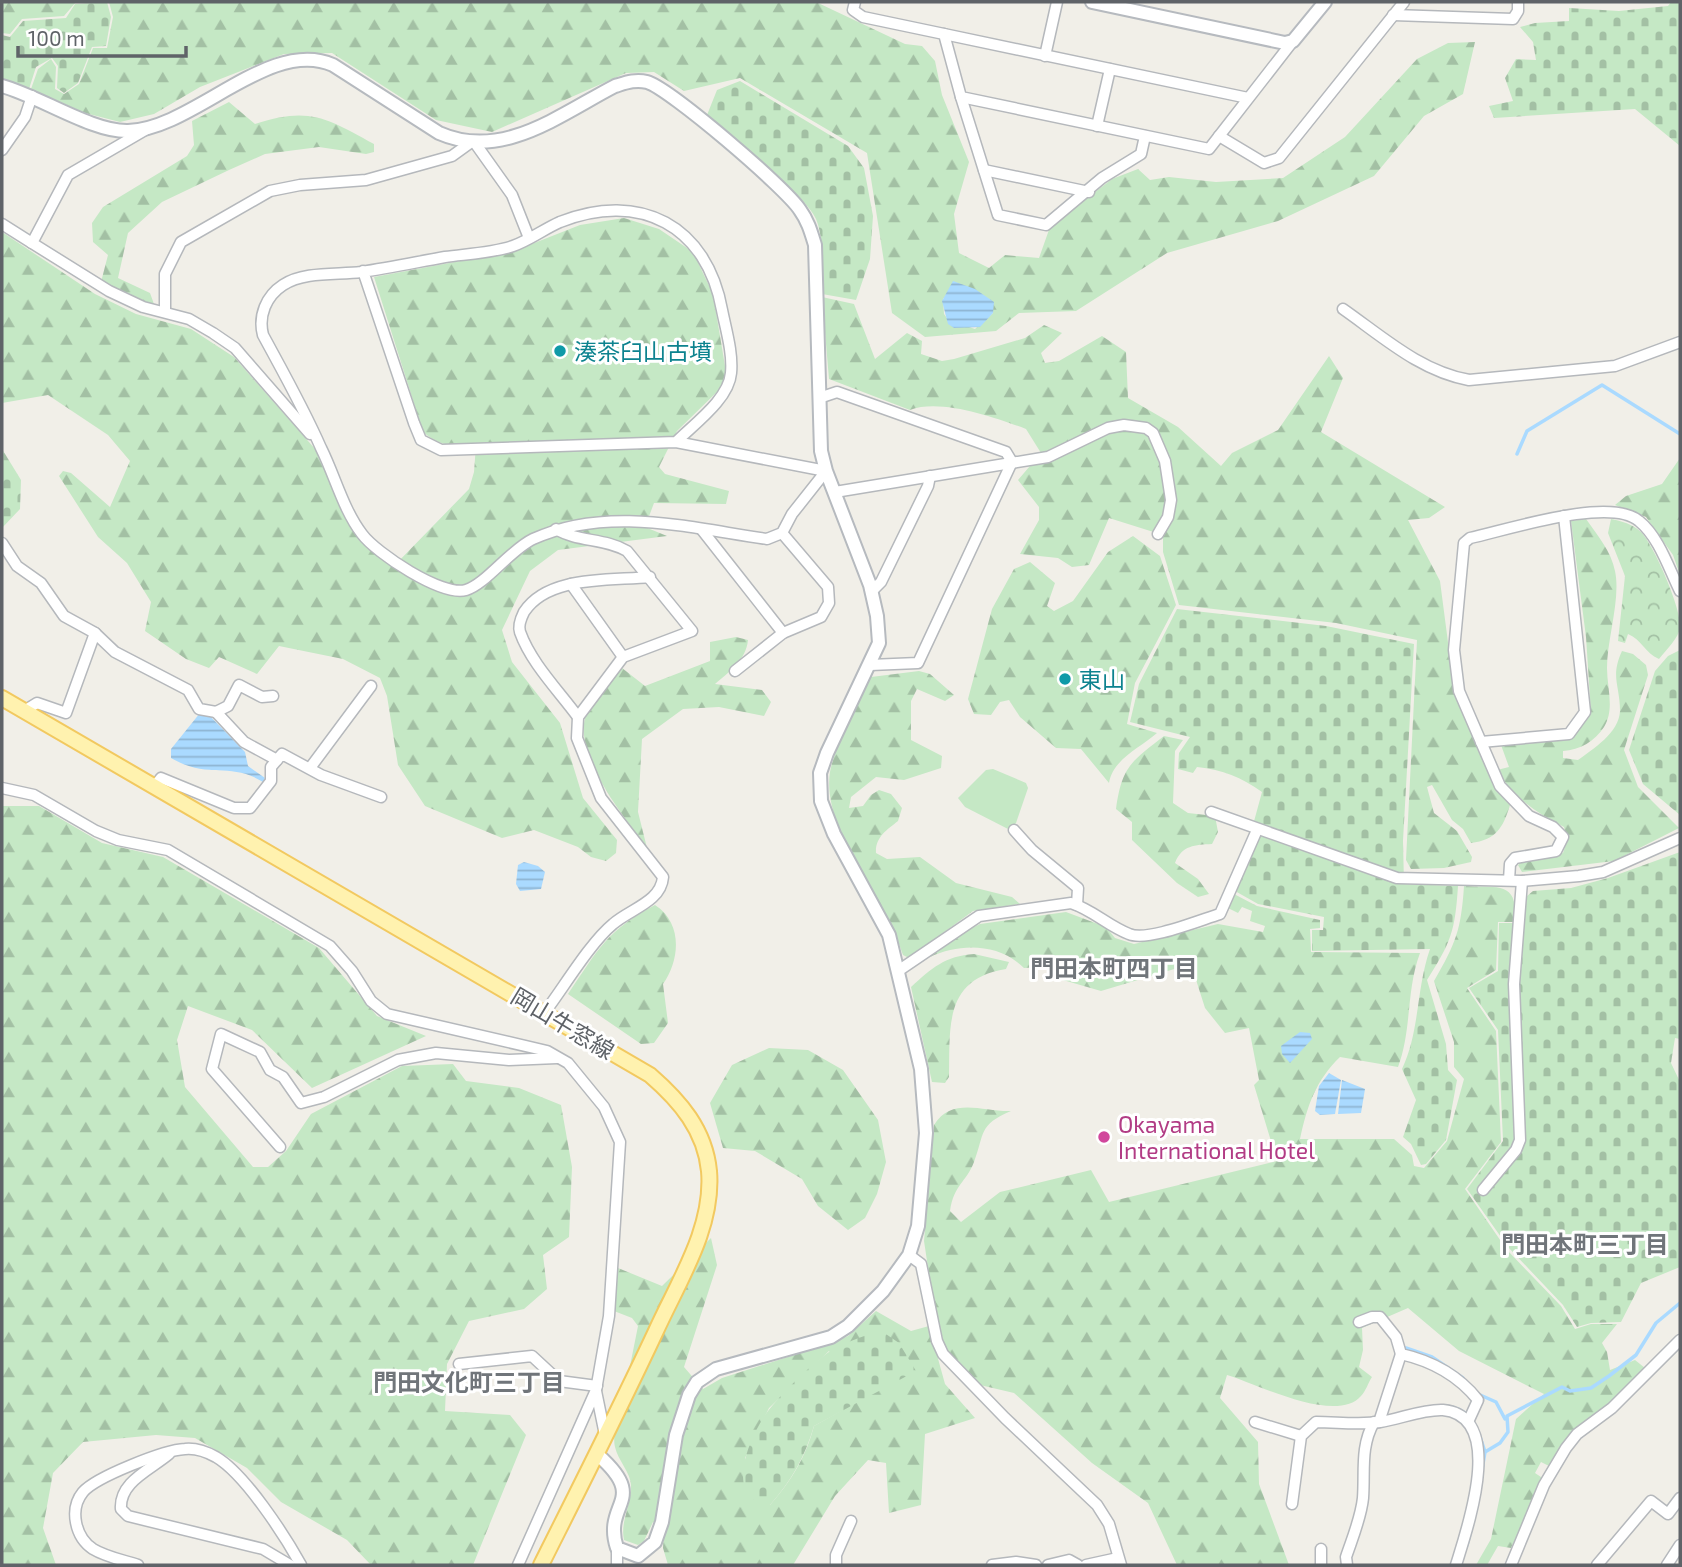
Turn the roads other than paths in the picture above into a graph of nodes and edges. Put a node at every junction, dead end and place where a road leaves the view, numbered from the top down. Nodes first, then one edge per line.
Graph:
1 (855, 2) edge
2 (1058, 2) edge
3 (1092, 2) edge
4 (1325, 2) edge
5 (1404, 2) edge
6 (1518, 2) edge
7 (1393, 15) junction
8 (944, 34) junction
9 (1293, 41) junction
10 (1045, 56) junction
11 (1110, 69) junction
12 (2, 86) edge
13 (32, 96) junction
14 (961, 97) junction
15 (1248, 98) junction
16 (1097, 126) junction
17 (148, 128) junction
18 (1145, 136) junction
19 (1219, 136) junction
20 (473, 143) junction
21 (2, 150) edge
22 (984, 170) junction
23 (1089, 192) junction
24 (2, 224) edge
25 (529, 238) junction
26 (32, 243) junction
27 (363, 271) junction
28 (1343, 309) dead end
29 (165, 312) junction
30 (1680, 342) edge
31 (819, 398) junction
32 (676, 442) junction
33 (321, 447) junction
34 (1012, 462) junction
35 (826, 471) junction
36 (930, 476) junction
37 (835, 492) junction
38 (1564, 516) junction
39 (556, 529) junction
40 (702, 530) junction
41 (782, 533) junction
42 (1158, 534) dead end
43 (2, 544) edge
44 (650, 577) junction
45 (571, 584) junction
46 (1680, 591) edge
47 (871, 592) junction
48 (95, 633) junction
49 (783, 633) junction
50 (623, 657) junction
51 (870, 665) junction
52 (735, 671) dead end
53 (371, 686) dead end
54 (273, 696) dead end
55 (2, 698) edge
56 (24, 711) junction
57 (216, 712) junction
58 (578, 717) junction
59 (1481, 742) junction
60 (277, 760) junction
61 (310, 768) junction
62 (155, 786) junction
63 (2, 788) edge
64 (381, 797) dead end
65 (1211, 812) dead end
66 (1014, 830) dead end
67 (1257, 830) junction
68 (1680, 838) edge
69 (1509, 880) junction
70 (1522, 881) junction
71 (1077, 905) junction
72 (898, 971) junction
73 (545, 1012) junction
74 (558, 1058) junction
75 (280, 1147) dead end
76 (1483, 1190) dead end
77 (909, 1255) junction
78 (1359, 1322) dead end
79 (1680, 1340) edge
80 (1401, 1353) junction
81 (459, 1364) dead end
82 (596, 1388) junction
83 (1470, 1419) junction
84 (1255, 1422) dead end
85 (1376, 1422) junction
86 (1301, 1436) junction
87 (606, 1439) junction
88 (172, 1451) junction
89 (598, 1455) junction
90 (1680, 1497) edge
91 (1292, 1504) dead end
92 (851, 1521) dead end
93 (1680, 1545) edge
94 (617, 1548) junction
95 (1321, 1549) dead end
96 (1120, 1562) edge
97 (138, 1565) edge
98 (290, 1565) edge
99 (302, 1565) edge
100 (518, 1565) edge
101 (541, 1565) edge
102 (617, 1565) edge
103 (836, 1565) edge
104 (992, 1565) edge
105 (1036, 1565) edge
106 (1048, 1565) edge
107 (1078, 1565) edge
108 (1086, 1565) edge
109 (1321, 1565) edge
110 (1347, 1565) edge
111 (1456, 1565) edge
112 (1511, 1565) edge
113 (1597, 1565) edge
114 (1667, 1565) edge

1 - 8 street
2 - 10 street
3 - 9 street
4 - 9 street
5 - 7 street
6 - 7 street
7 - 19 street
8 - 10 street
8 - 14 street
9 - 15 street
10 - 11 street
11 - 15 street
11 - 16 street
12 - 13 street
13 - 17 street
13 - 21 street
14 - 16 street
14 - 22 street
15 - 19 street
16 - 18 street
17 - 20 street
17 - 26 street
18 - 19 street
18 - 23 street
20 - 25 street
20 - 29 street
20 - 31 street
22 - 23 street
22 - 23 street
24 - 26 street
25 - 27 street
25 - 32 street
26 - 29 street
27 - 32 street
27 - 33 street
28 - 30 street
29 - 33 street
31 - 34 street
31 - 35 street
32 - 35 street
33 - 39 street
34 - 36 street
34 - 42 street
34 - 51 street
35 - 37 street
35 - 41 street
36 - 37 street
36 - 47 street
37 - 47 street
38 - 46 street
38 - 59 street
38 - 59 street
39 - 40 street
39 - 44 street
40 - 41 street
40 - 49 street
41 - 49 street
43 - 48 street
44 - 45 street
44 - 50 street
45 - 50 street
45 - 58 street
47 - 51 street
48 - 56 street
48 - 57 street
49 - 52 street
50 - 58 street
51 - 72 street
53 - 61 street
54 - 57 street
55 - 56 main road, 岡山牛窓線
56 - 62 main road, 岡山牛窓線
57 - 60 street
58 - 73 street
59 - 69 street
60 - 61 street
60 - 62 street
61 - 64 street
62 - 73 main road, 岡山牛窓線
63 - 74 street
65 - 67 street
66 - 71 street
67 - 69 street
67 - 71 street
68 - 70 street
69 - 70 street
70 - 76 street
71 - 72 street
72 - 77 street
73 - 87 main road, 岡山牛窓線
74 - 75 street
74 - 82 street
77 - 94 street
77 - 96 street
78 - 80 street
79 - 112 street
80 - 83 street
80 - 85 street
81 - 82 street
82 - 87 street
82 - 100 street
83 - 85 street
83 - 111 street
84 - 86 street
85 - 86 street
85 - 110 street
86 - 91 street
87 - 89 main road, 岡山牛窓線
88 - 97 street
88 - 98 street
88 - 99 street
89 - 94 street
89 - 101 main road, 岡山牛窓線
90 - 113 street
92 - 103 street
93 - 114 street
94 - 102 street
95 - 109 street
96 - 108 street
104 - 105 street
106 - 107 street

